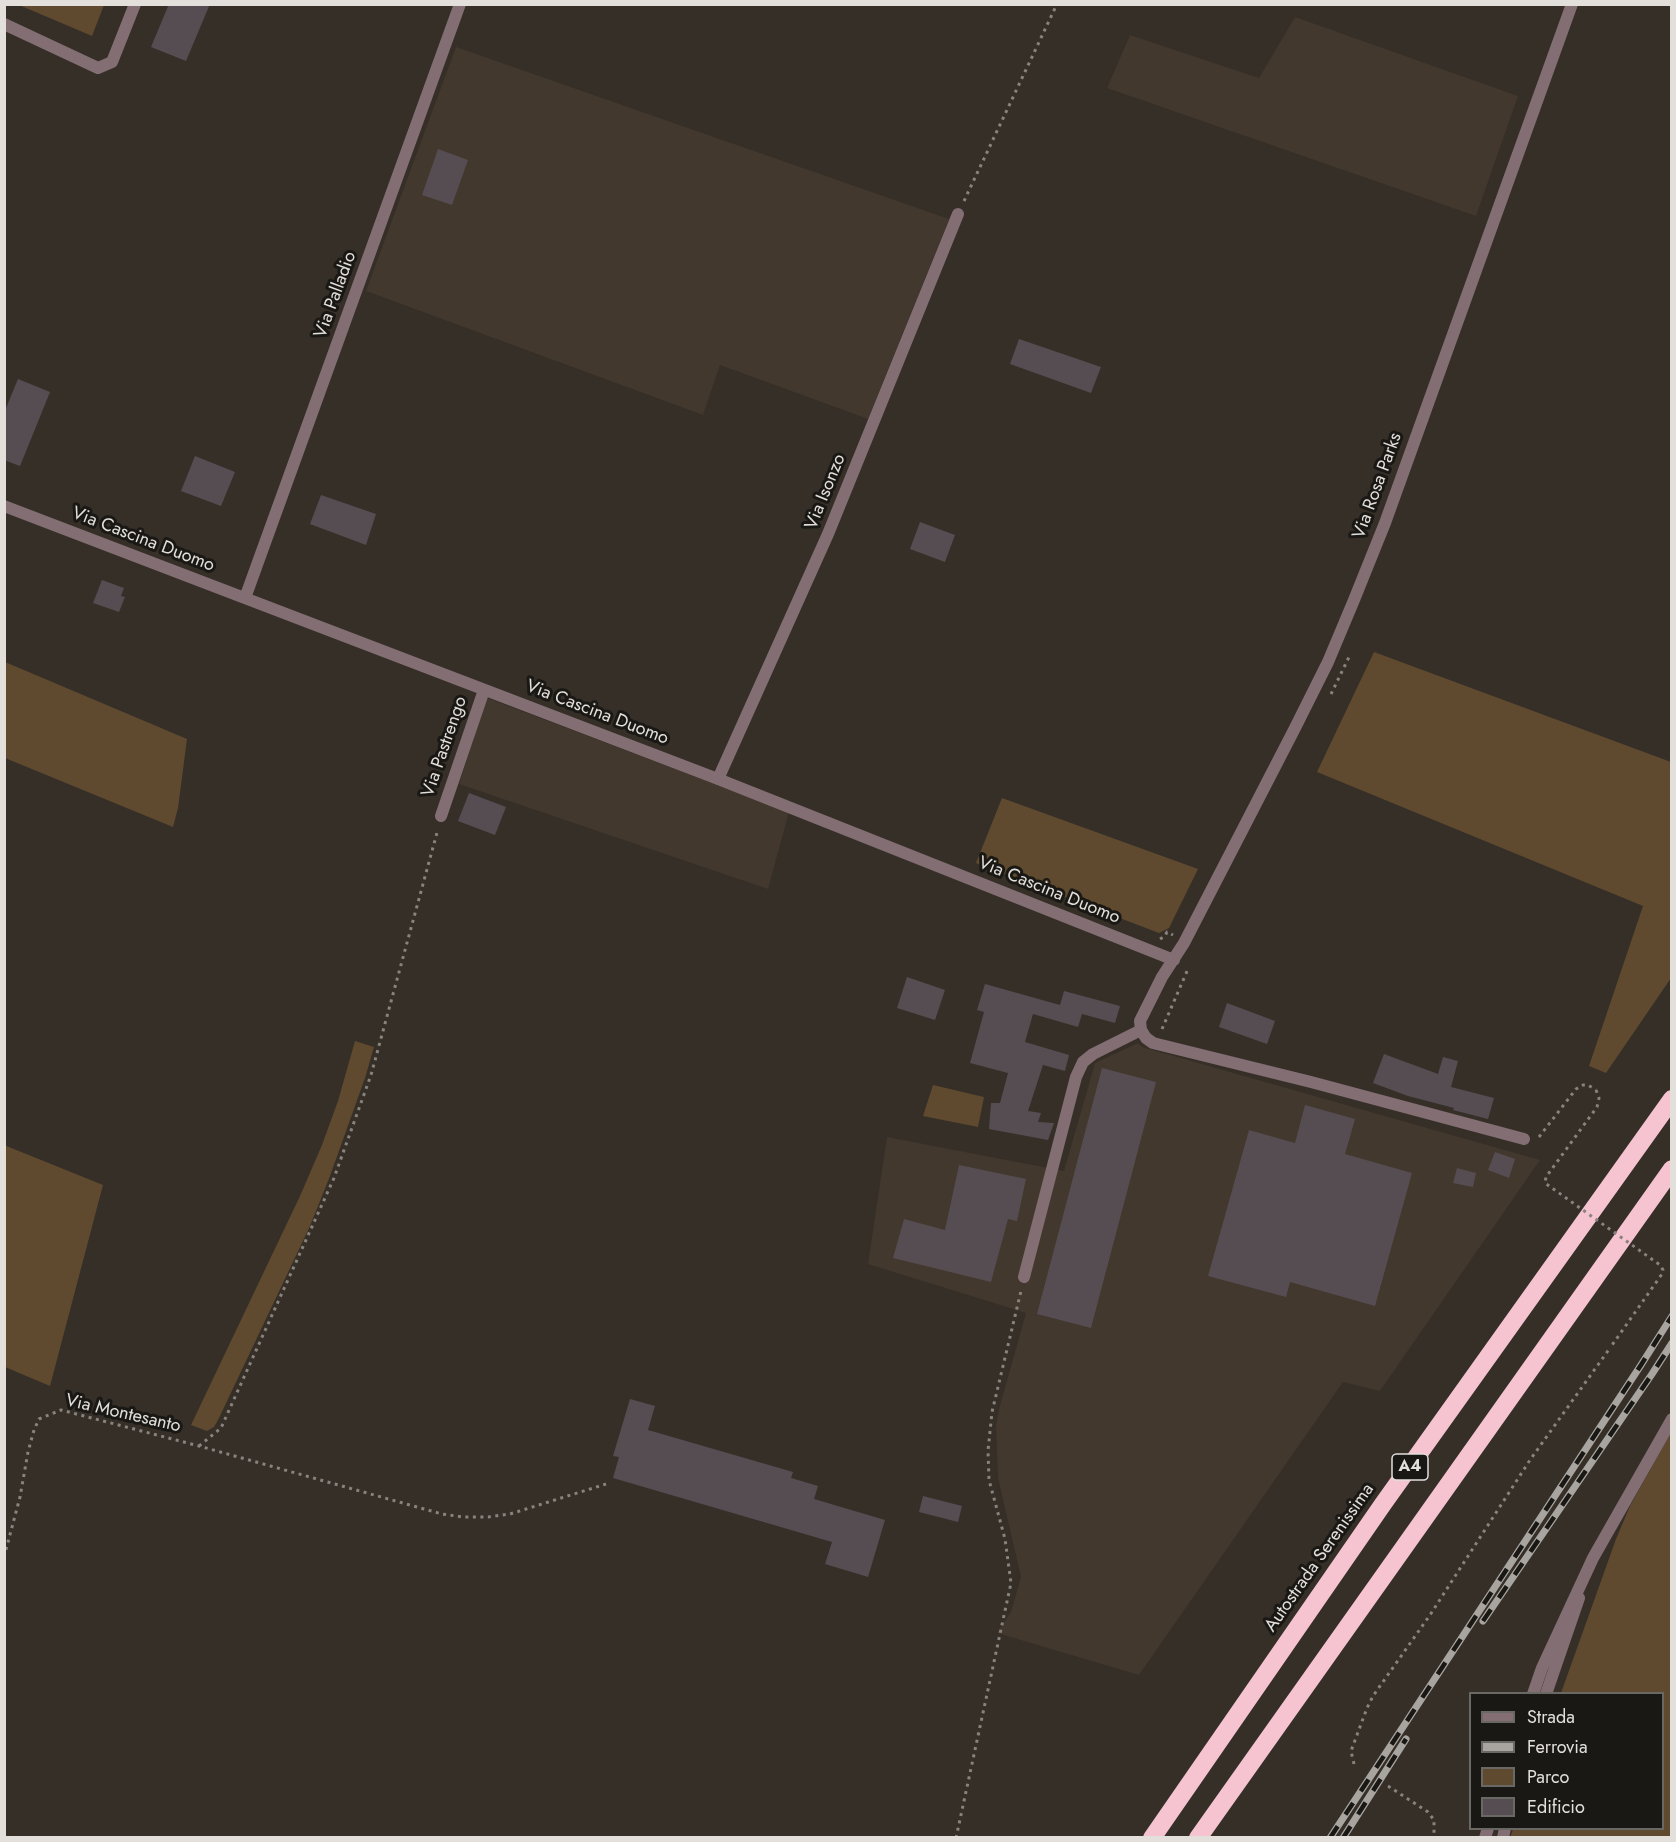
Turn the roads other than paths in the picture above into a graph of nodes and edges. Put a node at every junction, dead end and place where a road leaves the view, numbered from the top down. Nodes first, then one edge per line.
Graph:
1 (135, 4) edge
2 (460, 4) edge
3 (1572, 4) edge
4 (4, 24) edge
5 (958, 214) road end
6 (4, 506) edge
7 (244, 598) junction
8 (484, 690) junction
9 (718, 779) junction
10 (441, 816) road end
11 (1174, 960) junction
12 (1141, 1030) junction
13 (1671, 1099) edge
14 (1529, 1142) road end
15 (1671, 1169) edge
16 (1024, 1277) road end
17 (1671, 1419) edge
18 (1593, 1558) junction
19 (1534, 1692) edge
20 (1547, 1692) edge
21 (1152, 1838) edge
22 (1198, 1838) edge

1 - 4 street
2 - 7 street, Via Palladio
3 - 11 street, Via Rosa Parks
5 - 9 street, Via Isonzo
6 - 7 street, Via Cascina Duomo
7 - 8 street, Via Cascina Duomo
8 - 9 street, Via Cascina Duomo
8 - 10 street, Via Pastrengo
9 - 11 street, Via Cascina Duomo
11 - 12 street, Via Rosa Parks
12 - 14 street
12 - 16 street
13 - 21 highway, Autostrada Serenissima / A4
15 - 22 highway, A4
17 - 18 street
18 - 19 street
18 - 20 street

